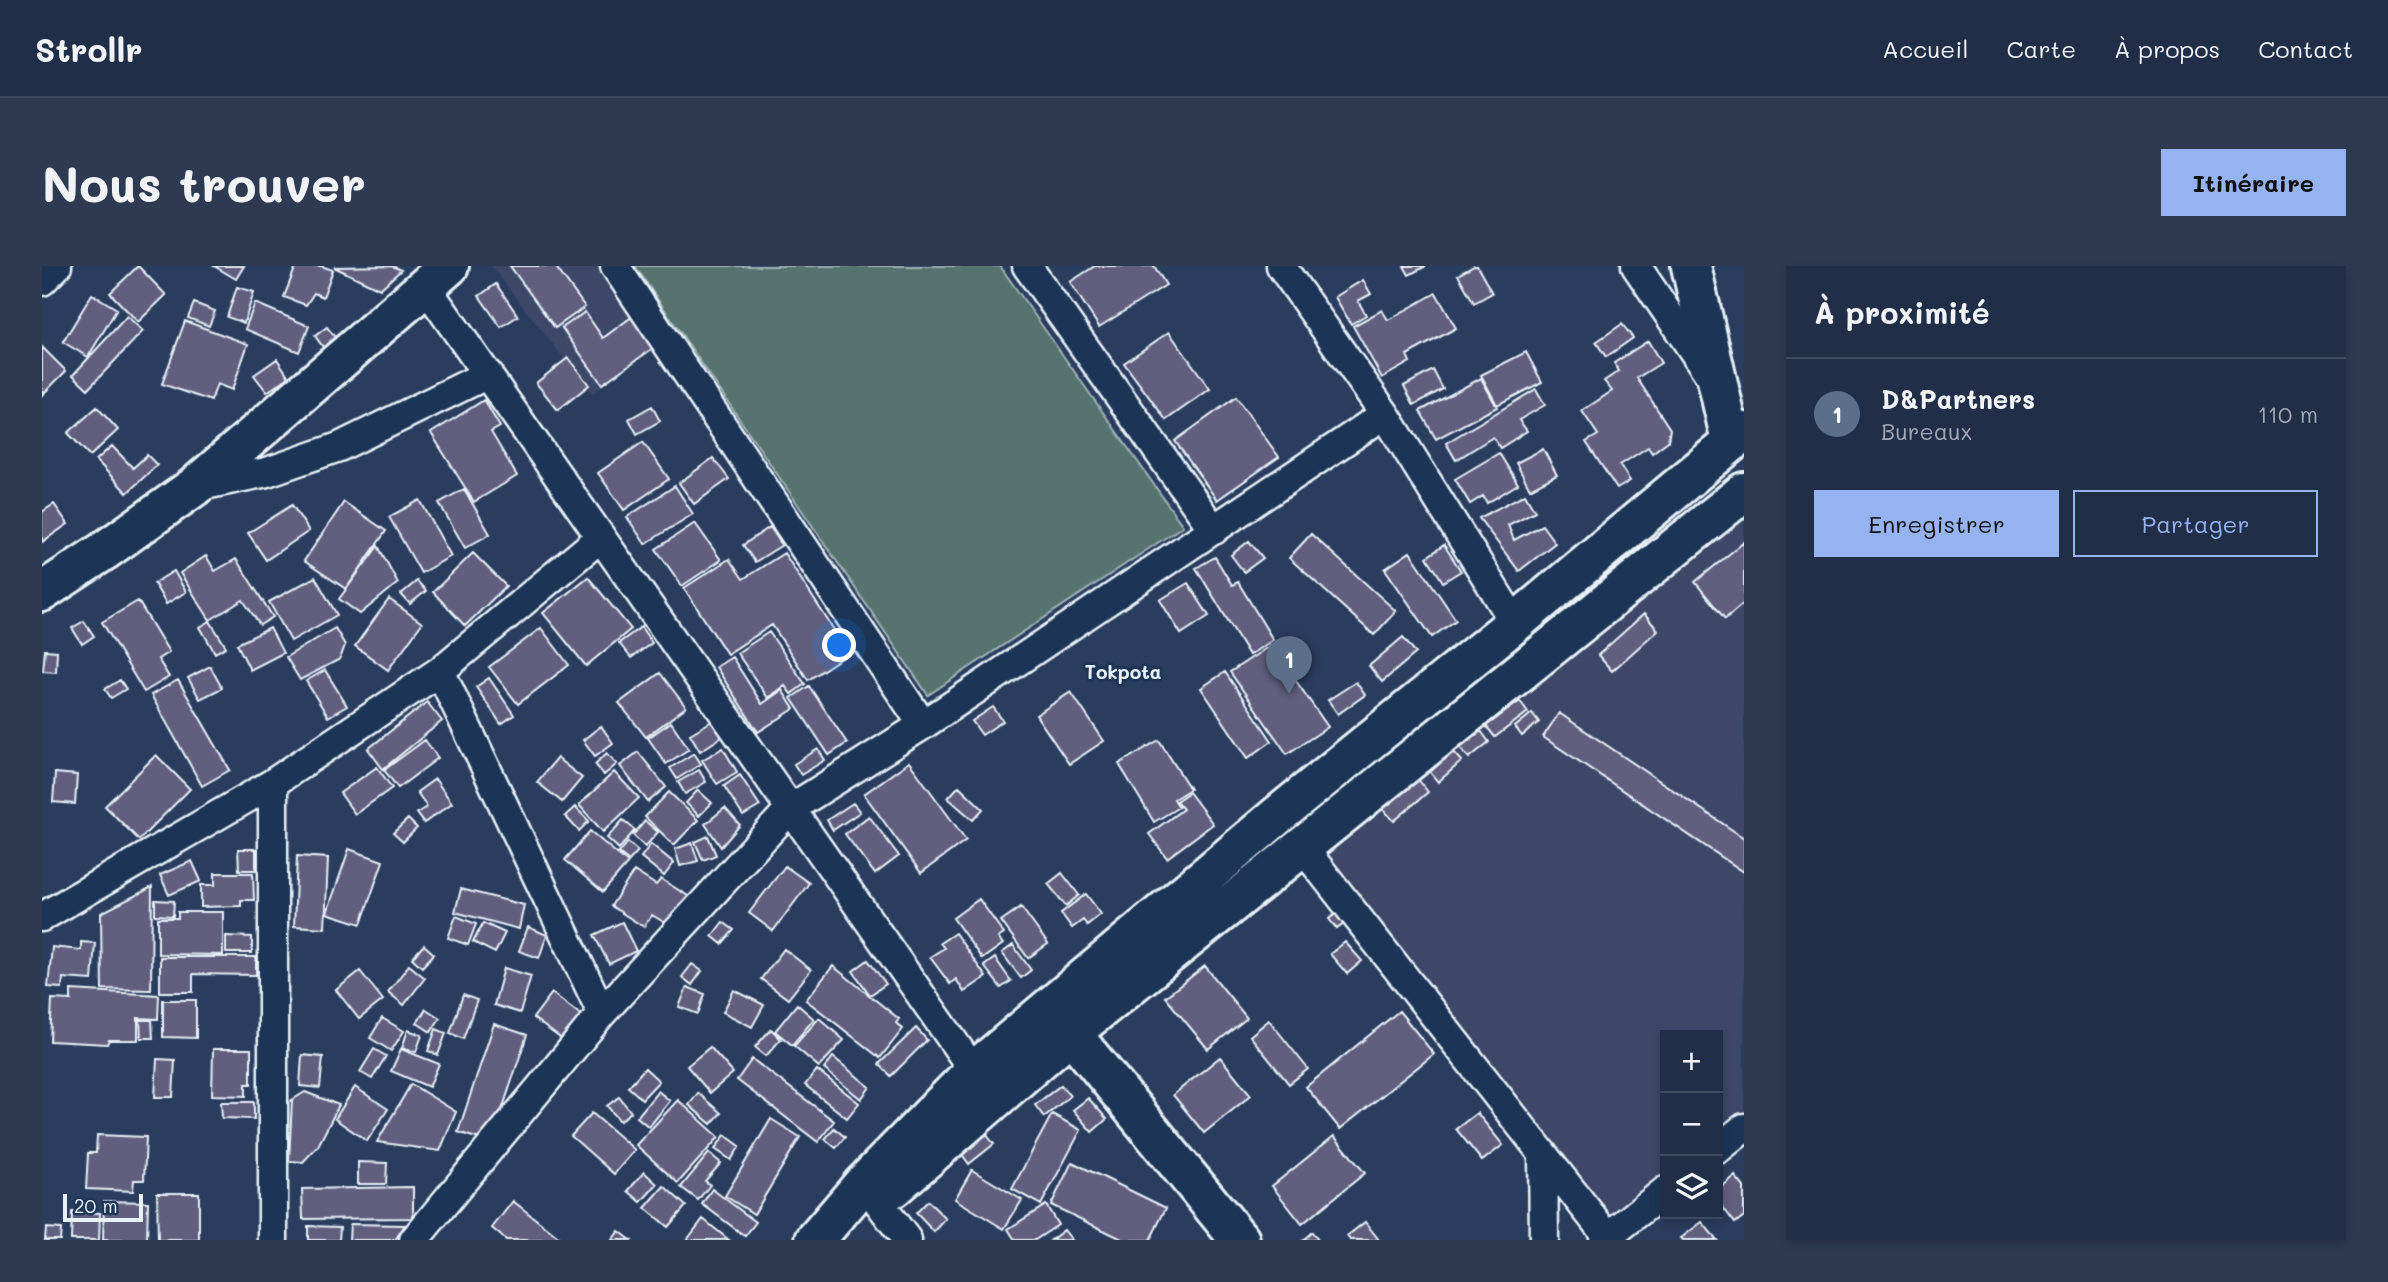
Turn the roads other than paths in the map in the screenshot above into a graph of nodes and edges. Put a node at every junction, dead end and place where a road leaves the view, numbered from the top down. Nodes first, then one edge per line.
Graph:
1 (57, 266) edge
2 (615, 266) edge
3 (1027, 266) edge
4 (1282, 266) edge
5 (1636, 266) edge
6 (1691, 266) edge
7 (437, 276) edge
8 (42, 281) edge
9 (488, 374) junction
10 (1719, 388) junction
11 (1385, 414) junction
12 (1738, 437) edge
13 (194, 487) junction
14 (1744, 492) edge
15 (1214, 530) junction
16 (601, 537) junction
17 (42, 592) edge
18 (1515, 623) junction
19 (440, 671) junction
20 (923, 725) junction
21 (273, 783) junction
22 (790, 808) junction
23 (1303, 848) junction
24 (42, 917) edge
25 (602, 1013) junction
26 (1071, 1033) junction
27 (974, 1071) junction
28 (1744, 1128) edge
29 (1723, 1145) edge
30 (1543, 1154) junction
31 (1660, 1195) edge
32 (879, 1203) junction
33 (1606, 1238) edge
34 (272, 1240) edge
35 (414, 1240) edge
36 (815, 1240) edge
37 (848, 1240) edge
38 (907, 1240) edge
39 (1240, 1240) edge
40 (1544, 1240) edge

1 - 8 street
2 - 20 street
3 - 15 street
4 - 11 street
5 - 10 street
6 - 10 street
7 - 9 street
7 - 13 street
9 - 13 street
9 - 16 street
10 - 12 street
11 - 15 street
11 - 18 street
12 - 18 street
13 - 17 street
14 - 23 street
15 - 20 street
16 - 19 street
16 - 22 street
18 - 27 street
19 - 21 street
19 - 25 street
20 - 22 street
21 - 24 street
21 - 34 street
22 - 25 street
22 - 27 street
23 - 26 street
23 - 30 street
25 - 35 street
26 - 32 street
26 - 39 street
27 - 36 street
28 - 29 street
30 - 33 street
30 - 40 street
31 - 33 street
32 - 37 street
32 - 38 street

